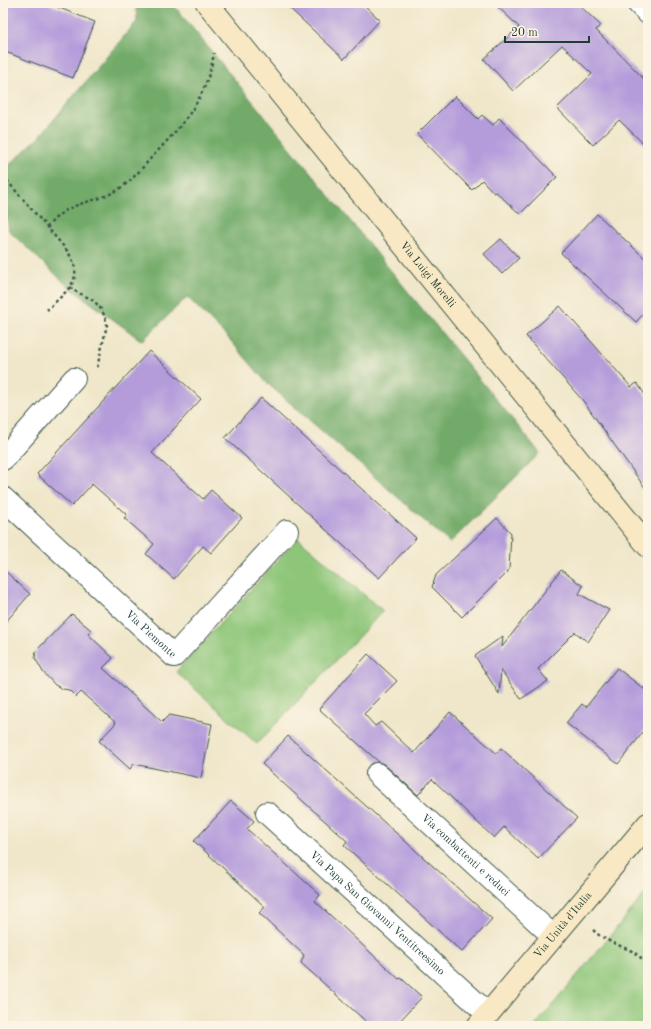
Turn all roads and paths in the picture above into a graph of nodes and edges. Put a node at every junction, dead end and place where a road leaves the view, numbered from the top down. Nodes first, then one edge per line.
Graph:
1 (207, 3) edge
2 (638, 3) edge
3 (648, 13) edge
4 (215, 46) dead end
5 (3, 176) edge
6 (47, 228) junction
7 (70, 288) junction
8 (47, 310) dead end
9 (85, 376) joint
10 (3, 459) edge
11 (3, 498) edge
12 (287, 530) dead end
13 (648, 546) edge
14 (377, 774) dead end
15 (267, 813) dead end
16 (648, 824) edge
17 (593, 930) dead end
18 (553, 936) junction
19 (648, 963) edge
20 (483, 1020) edge

1 - 13 street, Via Luigi Morelli
2 - 3 street
4 - 6 path
5 - 6 path
6 - 7 path
7 - 8 path
7 - 9 path
9 - 10 street
11 - 12 street, Via Piemonte
14 - 18 street, Via combattenti e reduci
15 - 20 street, Via Papa San Giovanni Ventitreesimo
16 - 18 street, Via Unità d'Italia
17 - 19 path
18 - 20 street, Via Unità d'Italia

